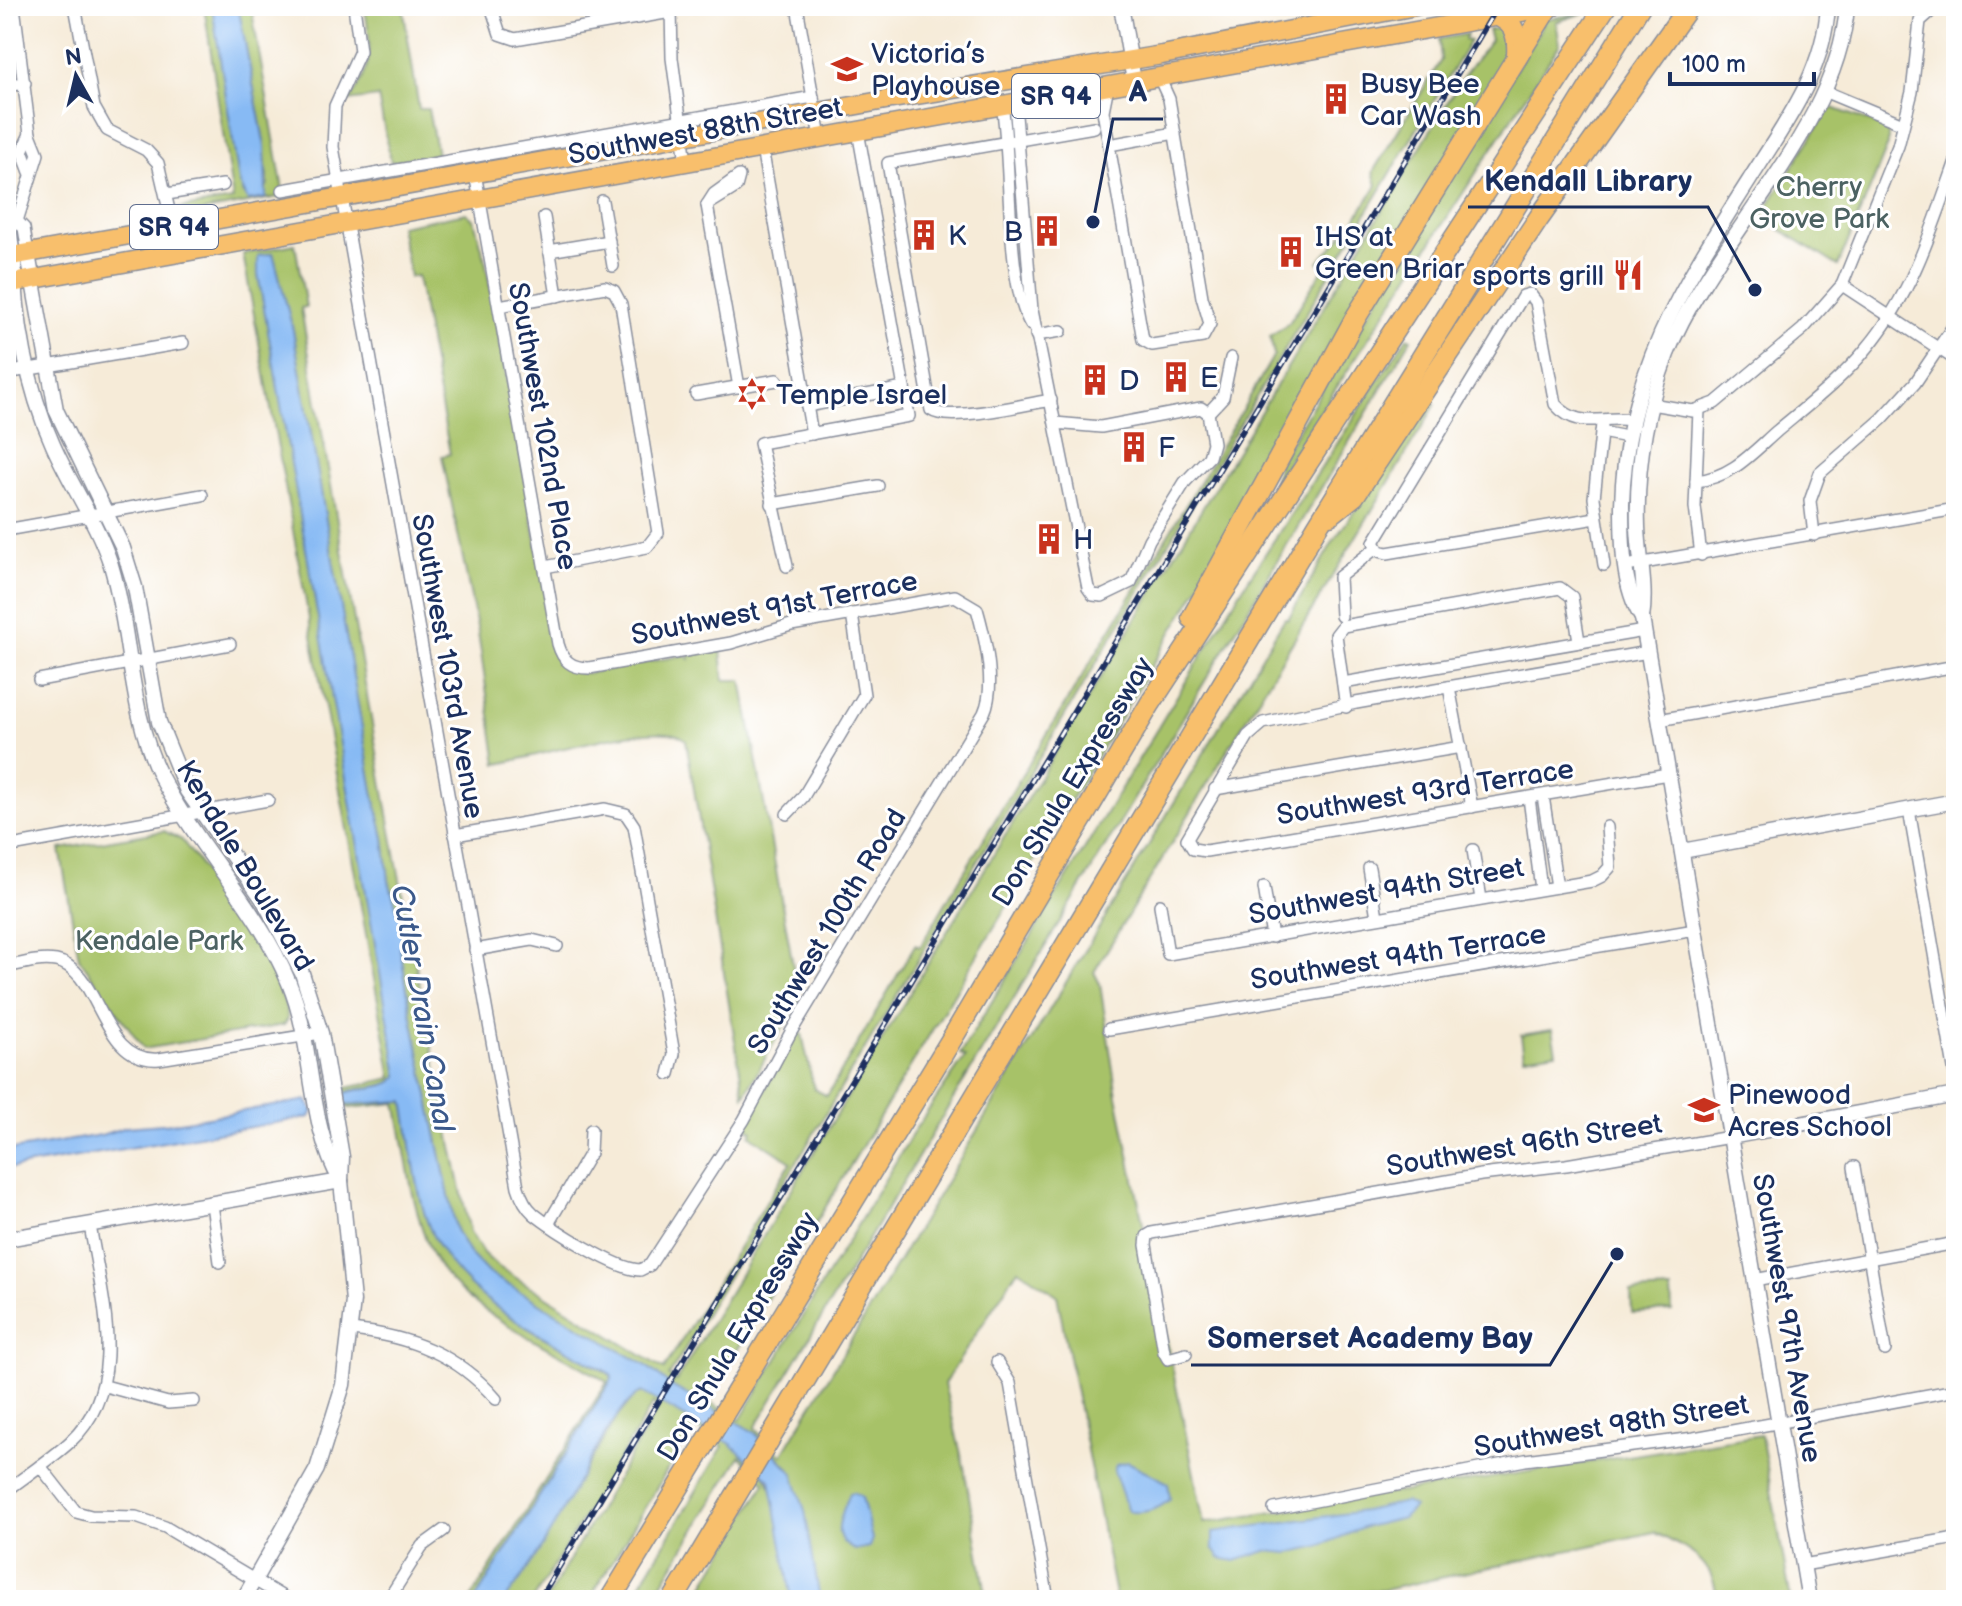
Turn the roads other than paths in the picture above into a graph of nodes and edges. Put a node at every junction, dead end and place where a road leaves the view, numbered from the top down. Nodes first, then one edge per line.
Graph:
1 (14, 6) edge
2 (75, 6) edge
3 (354, 6) edge
4 (491, 6) edge
5 (797, 6) edge
6 (1121, 6) edge
7 (1414, 6) edge
8 (1551, 6) edge
9 (1606, 6) edge
10 (1640, 6) edge
11 (1689, 6) edge
12 (1828, 6) edge
13 (1847, 6) edge
14 (1937, 6) edge
15 (671, 9) edge
16 (1379, 13) junction
17 (1498, 16) junction
18 (1362, 40) junction
19 (1517, 57) junction
20 (1130, 60) junction
21 (1159, 77) junction
22 (1134, 81) junction
23 (25, 83) junction
24 (1808, 85) junction
25 (6, 86) edge
26 (1108, 86) junction
27 (1826, 92) junction
28 (1009, 104) junction
29 (814, 105) junction
30 (1903, 124) junction
31 (1094, 127) dead end
32 (680, 129) junction
33 (858, 131) junction
34 (1175, 133) junction
35 (820, 138) junction
36 (1013, 141) junction
37 (1109, 145) junction
38 (762, 148) junction
39 (736, 153) junction
40 (1956, 161) edge
41 (686, 162) junction
42 (475, 173) junction
43 (223, 185) dead end
44 (283, 190) dead end
45 (340, 190) junction
46 (167, 194) junction
47 (480, 199) junction
48 (602, 201) dead end
49 (544, 217) dead end
50 (12, 222) edge
51 (346, 223) junction
52 (174, 227) junction
53 (609, 241) junction
54 (549, 251) junction
55 (179, 253) junction
56 (16, 256) edge
57 (613, 266) dead end
58 (1688, 278) junction
59 (17, 282) edge
60 (1842, 285) junction
61 (1702, 286) junction
62 (557, 296) junction
63 (499, 306) junction
64 (1889, 318) junction
65 (1956, 322) edge
66 (1061, 331) dead end
67 (1036, 334) junction
68 (183, 343) dead end
69 (1940, 350) junction
70 (1231, 358) dead end
71 (1956, 360) edge
72 (46, 366) junction
73 (29, 369) junction
74 (6, 373) edge
75 (777, 380) dead end
76 (739, 387) junction
77 (904, 388) junction
78 (696, 394) dead end
79 (1635, 399) junction
80 (1051, 400) junction
81 (1651, 404) junction
82 (807, 406) junction
83 (1699, 410) junction
84 (1208, 413) junction
85 (1630, 420) junction
86 (1055, 423) junction
87 (1601, 428) junction
88 (812, 434) junction
89 (1627, 437) junction
90 (1696, 481) junction
91 (878, 486) dead end
92 (202, 495) dead end
93 (772, 504) junction
94 (1956, 509) edge
95 (108, 512) junction
96 (90, 515) junction
97 (1596, 518) junction
98 (1318, 525) junction
99 (6, 530) edge
100 (1814, 535) junction
101 (1376, 548) junction
102 (1701, 555) junction
103 (1604, 565) dead end
104 (1633, 565) junction
105 (787, 566) dead end
106 (545, 567) junction
107 (968, 601) joint
108 (852, 614) junction
109 (1341, 616) dead end
110 (1643, 625) junction
111 (1579, 641) junction
112 (230, 644) dead end
113 (1648, 652) junction
114 (1182, 653) junction
115 (146, 661) junction
116 (130, 664) junction
117 (1956, 666) edge
118 (589, 668) joint
119 (39, 680) dead end
120 (1343, 683) junction
121 (1449, 687) junction
122 (1346, 702) junction
123 (1659, 720) junction
124 (1461, 747) junction
125 (1668, 774) junction
126 (1215, 789) junction
127 (1543, 796) junction
128 (1529, 798) junction
129 (268, 800) dead end
130 (1956, 801) edge
131 (1472, 807) junction
132 (1909, 810) junction
133 (203, 814) junction
134 (787, 814) dead end
135 (185, 817) junction
136 (1607, 827) dead end
137 (455, 835) junction
138 (6, 847) edge
139 (1473, 850) dead end
140 (1682, 851) junction
141 (1369, 868) dead end
142 (1264, 887) dead end
143 (1557, 887) junction
144 (1541, 889) junction
145 (1481, 899) junction
146 (1160, 905) dead end
147 (1377, 917) junction
148 (1695, 930) junction
149 (1272, 937) junction
150 (557, 946) dead end
151 (475, 950) junction
152 (6, 967) edge
153 (1109, 1029) dead end
154 (313, 1034) junction
155 (669, 1074) dead end
156 (1956, 1080) edge
157 (1956, 1095) edge
158 (591, 1130) dead end
159 (1730, 1137) junction
160 (1854, 1167) dead end
161 (341, 1181) junction
162 (212, 1204) junction
163 (548, 1224) junction
164 (90, 1225) junction
165 (6, 1239) edge
166 (1956, 1243) edge
167 (1869, 1259) junction
168 (220, 1262) dead end
169 (641, 1270) joint
170 (1754, 1280) junction
171 (351, 1330) junction
172 (1885, 1350) dead end
173 (1186, 1354) dead end
174 (997, 1362) dead end
175 (105, 1386) junction
176 (1956, 1390) edge
177 (496, 1399) dead end
178 (194, 1401) dead end
179 (1779, 1422) junction
180 (40, 1466) junction
181 (6, 1491) edge
182 (1274, 1509) dead end
183 (444, 1530) dead end
184 (1956, 1538) edge
185 (1803, 1565) junction
186 (255, 1580) junction
187 (243, 1600) edge
188 (288, 1600) edge
189 (388, 1600) edge
190 (610, 1600) edge
191 (673, 1600) edge
192 (1048, 1600) edge
193 (1809, 1600) edge

1 - 23 street
2 - 46 street
3 - 45 street, Southwest 103rd Avenue
4 - 15 street
5 - 29 street
6 - 20 street
7 - 16 main road, Southwest 88th Street / SR 94
8 - 17 main road, Southwest 88th Street / SR 94
8 - 19 highway
9 - 114 highway, Don Shula Expressway
10 - 98 highway
11 - 98 highway
12 - 24 street, Southwest 97th Avenue
13 - 27 street, Southwest 97th Avenue
14 - 30 street
15 - 32 street
16 - 18 main road
16 - 20 main road, Southwest 88th Street / SR 94
17 - 18 main road, Southwest 88th Street / SR 94
17 - 19 highway
18 - 21 main road, Southwest 88th Street / SR 94
19 - 114 highway
20 - 22 street
20 - 29 main road, Southwest 88th Street / SR 94
21 - 22 main road, Southwest 88th Street / SR 94
21 - 34 street
22 - 26 main road, Southwest 88th Street / SR 94
23 - 25 street
23 - 50 street
24 - 27 street
24 - 58 street, Southwest 97th Avenue
26 - 28 main road, Southwest 88th Street / SR 94
26 - 37 street
27 - 30 street
27 - 61 street, Southwest 97th Avenue
28 - 33 main road, Southwest 88th Street / SR 94
28 - 36 street
29 - 32 main road, Southwest 88th Street / SR 94
29 - 35 street
30 - 60 street
31 - 36 street
32 - 41 street
32 - 42 main road, Southwest 88th Street / SR 94
32 - 45 street, Southwest 88th Street
33 - 35 main road, Southwest 88th Street / SR 94
33 - 77 street
34 - 37 street
34 - 37 street
35 - 38 main road, Southwest 88th Street / SR 94
36 - 67 street
36 - 80 street
38 - 39 main road, Southwest 88th Street / SR 94
38 - 82 street
39 - 41 main road, Southwest 88th Street / SR 94
39 - 76 street
40 - 64 street
41 - 47 main road, Southwest 88th Street / SR 94
42 - 45 main road, Southwest 88th Street / SR 94
42 - 47 street, Southwest 102nd Place
43 - 46 street
44 - 45 street, Southwest 88th Street
45 - 51 street, Southwest 103rd Avenue
45 - 52 main road, Southwest 88th Street / SR 94
46 - 52 street
47 - 51 main road, Southwest 88th Street / SR 94
47 - 63 street, Southwest 102nd Place
48 - 53 street
49 - 54 street
50 - 56 street
51 - 55 main road, Southwest 88th Street / SR 94
51 - 137 street, Southwest 103rd Avenue
52 - 55 street
52 - 56 main road, Southwest 88th Street / SR 94
53 - 54 street
53 - 57 street
54 - 62 street
55 - 59 main road, Southwest 88th Street / SR 94
56 - 59 street, Kendale Boulevard
58 - 61 street
58 - 79 street, Southwest 97th Avenue
59 - 72 street, Kendale Boulevard
59 - 73 street, Kendale Boulevard
60 - 64 street
60 - 83 street
61 - 81 street, Southwest 97th Avenue
62 - 63 street
62 - 106 street
63 - 106 street, Southwest 102nd Place
64 - 69 street
64 - 90 street
65 - 69 street
66 - 67 street
67 - 80 street
68 - 72 street
69 - 71 street
69 - 100 street
70 - 84 street
72 - 73 street
72 - 95 street, Kendale Boulevard
73 - 74 street
73 - 96 street, Kendale Boulevard
75 - 76 street
76 - 78 street
77 - 82 street
77 - 88 street
79 - 81 street
79 - 85 street, Southwest 97th Avenue
80 - 86 street
81 - 83 street
81 - 104 street, Southwest 97th Avenue
82 - 88 street
83 - 90 street
84 - 86 street
84 - 86 street
85 - 87 street
85 - 89 street, Southwest 97th Avenue
87 - 89 street
87 - 97 street
87 - 101 street
88 - 93 street
89 - 104 street, Southwest 97th Avenue
90 - 102 street
91 - 93 street
92 - 95 street
93 - 105 street
94 - 100 street
95 - 96 street
95 - 115 street, Kendale Boulevard
96 - 99 street
96 - 116 street, Kendale Boulevard
97 - 101 street
97 - 103 street
98 - 191 highway
100 - 102 street
101 - 109 street
102 - 104 street
104 - 110 street, Southwest 97th Avenue
106 - 118 street, Southwest 102nd Place
107 - 108 street, Southwest 91st Terrace
107 - 169 street, Southwest 100th Road
108 - 118 street, Southwest 91st Terrace
108 - 134 street
110 - 111 street
110 - 113 street, Southwest 97th Avenue
111 - 120 street
111 - 120 street
112 - 115 street
113 - 121 street
113 - 123 street, Southwest 97th Avenue
114 - 190 highway, Don Shula Expressway
115 - 116 street
115 - 133 street, Kendale Boulevard
116 - 119 street
116 - 135 street, Kendale Boulevard
117 - 123 street
120 - 122 street
121 - 122 street
121 - 124 street
122 - 126 street
123 - 125 street, Southwest 97th Avenue
124 - 126 street
124 - 131 street
125 - 127 street, Southwest 93rd Terrace
125 - 140 street, Southwest 97th Avenue
126 - 131 street, Southwest 93rd Terrace
127 - 128 street, Southwest 93rd Terrace
127 - 143 street
128 - 131 street, Southwest 93rd Terrace
128 - 144 street
129 - 133 street
130 - 132 street
132 - 140 street
132 - 156 street
133 - 135 street
133 - 154 street, Kendale Boulevard
135 - 138 street
135 - 154 street, Kendale Boulevard
136 - 143 street, Southwest 94th Street
137 - 151 street, Southwest 103rd Avenue
137 - 155 street
139 - 145 street
140 - 148 street, Southwest 97th Avenue
141 - 147 street
142 - 149 street
143 - 144 street, Southwest 94th Street
144 - 145 street, Southwest 94th Street
145 - 147 street, Southwest 94th Street
146 - 149 street, Southwest 94th Street
147 - 149 street, Southwest 94th Street
148 - 153 street, Southwest 94th Terrace
148 - 159 street, Southwest 97th Avenue
150 - 151 street
151 - 163 street, Southwest 103rd Avenue
152 - 154 street
154 - 161 street, Kendale Boulevard
157 - 159 street, Southwest 96th Street
158 - 163 street
159 - 170 street, Southwest 97th Avenue
159 - 173 street, Southwest 96th Street
160 - 167 street
161 - 162 street
161 - 171 street, Kendale Boulevard
162 - 164 street
162 - 168 street
163 - 169 street, Southwest 103rd Avenue
164 - 165 street
164 - 175 street
166 - 167 street
167 - 170 street
167 - 172 street
170 - 179 street, Southwest 97th Avenue
171 - 177 street
171 - 186 street, Kendale Boulevard
174 - 192 street
175 - 178 street
175 - 180 street
176 - 179 street, Southwest 98th Street
179 - 182 street, Southwest 98th Street
179 - 185 street, Southwest 97th Avenue
180 - 181 street
180 - 186 street
183 - 189 street
184 - 185 street
185 - 193 street, Southwest 97th Avenue
186 - 187 street, Kendale Boulevard
186 - 188 street

